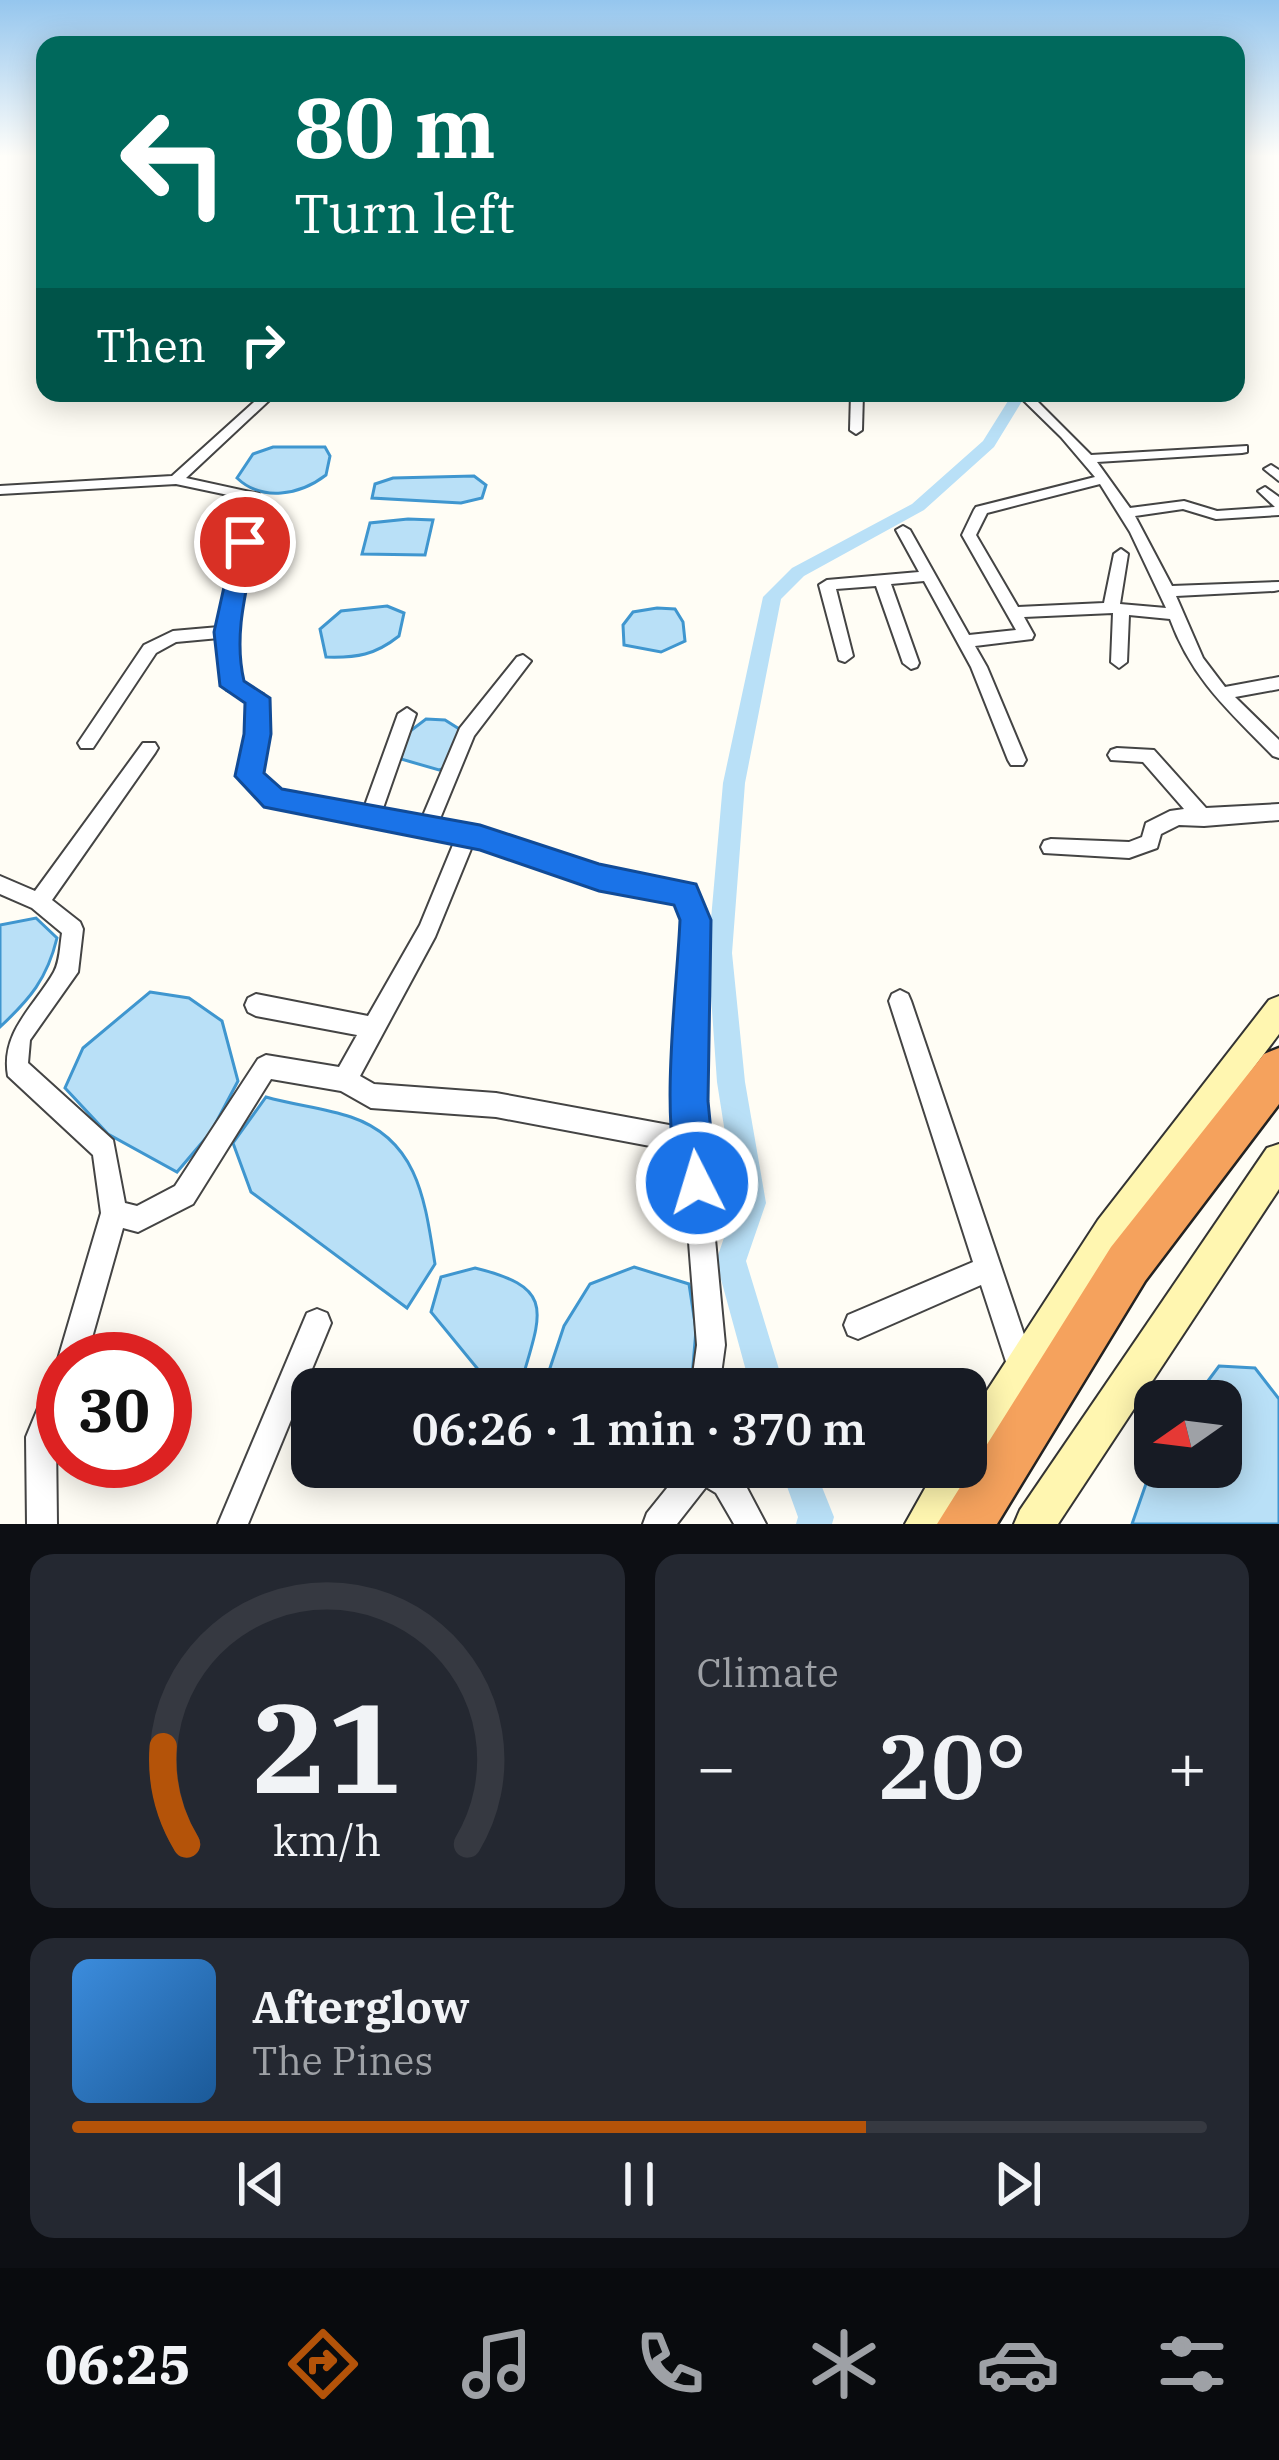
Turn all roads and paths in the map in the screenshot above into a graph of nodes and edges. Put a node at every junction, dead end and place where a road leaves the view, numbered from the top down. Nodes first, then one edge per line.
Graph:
1 (262, 402) edge
2 (857, 402) edge
3 (1031, 402) edge
4 (856, 430) dead end
5 (1242, 449) dead end
6 (1086, 459) junction
7 (1103, 479) junction
8 (176, 480) junction
9 (2, 484) edge
10 (1264, 490) dead end
11 (1279, 508) edge
12 (1124, 513) junction
13 (903, 530) dead end
14 (1121, 554) dead end
15 (928, 576) junction
16 (881, 578) junction
17 (1274, 586) dead end
18 (1167, 591) junction
19 (1116, 609) junction
20 (1013, 611) junction
21 (1172, 614) junction
22 (226, 632) junction
23 (965, 641) junction
24 (845, 656) dead end
25 (524, 662) dead end
26 (1119, 662) dead end
27 (911, 663) dead end
28 (1279, 683) edge
29 (1224, 694) junction
30 (407, 714) dead end
31 (87, 742) dead end
32 (149, 748) dead end
33 (1279, 751) edge
34 (1117, 755) dead end
35 (1018, 760) dead end
36 (1279, 812) edge
37 (370, 817) junction
38 (1204, 818) junction
39 (427, 827) junction
40 (467, 835) junction
41 (1052, 847) dead end
42 (0, 884) edge
43 (38, 902) junction
44 (900, 1001) dead end
45 (256, 1005) dead end
46 (1279, 1010) edge
47 (375, 1028) junction
48 (9, 1036) edge
49 (1279, 1069) edge
50 (345, 1080) junction
51 (1279, 1097) edge
52 (694, 1142) junction
53 (1279, 1160) edge
54 (114, 1213) junction
55 (987, 1269) junction
56 (317, 1324) dead end
57 (858, 1325) dead end
58 (80, 1332) edge
59 (708, 1368) edge
60 (1021, 1368) junction
61 (987, 1424) edge
62 (42, 1488) edge
63 (686, 1488) edge
64 (730, 1488) edge
65 (947, 1488) edge
66 (42, 1524) edge
67 (233, 1524) edge
68 (658, 1524) edge
69 (751, 1524) edge
70 (925, 1524) edge
71 (965, 1524) edge
72 (991, 1524) edge
73 (1034, 1524) edge

1 - 8 street
2 - 4 street
3 - 6 street
5 - 6 street
6 - 7 street
7 - 12 street
7 - 20 street
8 - 9 street
8 - 22 street
10 - 11 street
11 - 12 street
12 - 18 street
13 - 15 street
14 - 19 street
15 - 16 street
15 - 23 street
16 - 24 street
16 - 27 street
17 - 18 street
18 - 21 street
19 - 20 street
19 - 21 street
19 - 26 street
20 - 23 street
21 - 29 street
22 - 31 street
22 - 37 street
23 - 35 street
25 - 39 street
28 - 29 street
29 - 33 street
30 - 37 street
32 - 43 street
34 - 38 street
36 - 38 street
37 - 39 street
38 - 41 street
39 - 40 street
40 - 47 street
40 - 52 street
42 - 43 street
43 - 48 street
44 - 55 street
45 - 47 street
46 - 60 street
47 - 50 street
48 - 54 street
49 - 71 highway
50 - 52 street
50 - 54 street
51 - 72 highway
52 - 59 street
53 - 73 street
54 - 58 street
55 - 57 street
55 - 60 street
56 - 67 street
60 - 61 street
62 - 66 street
63 - 68 street
64 - 69 street
65 - 70 street

